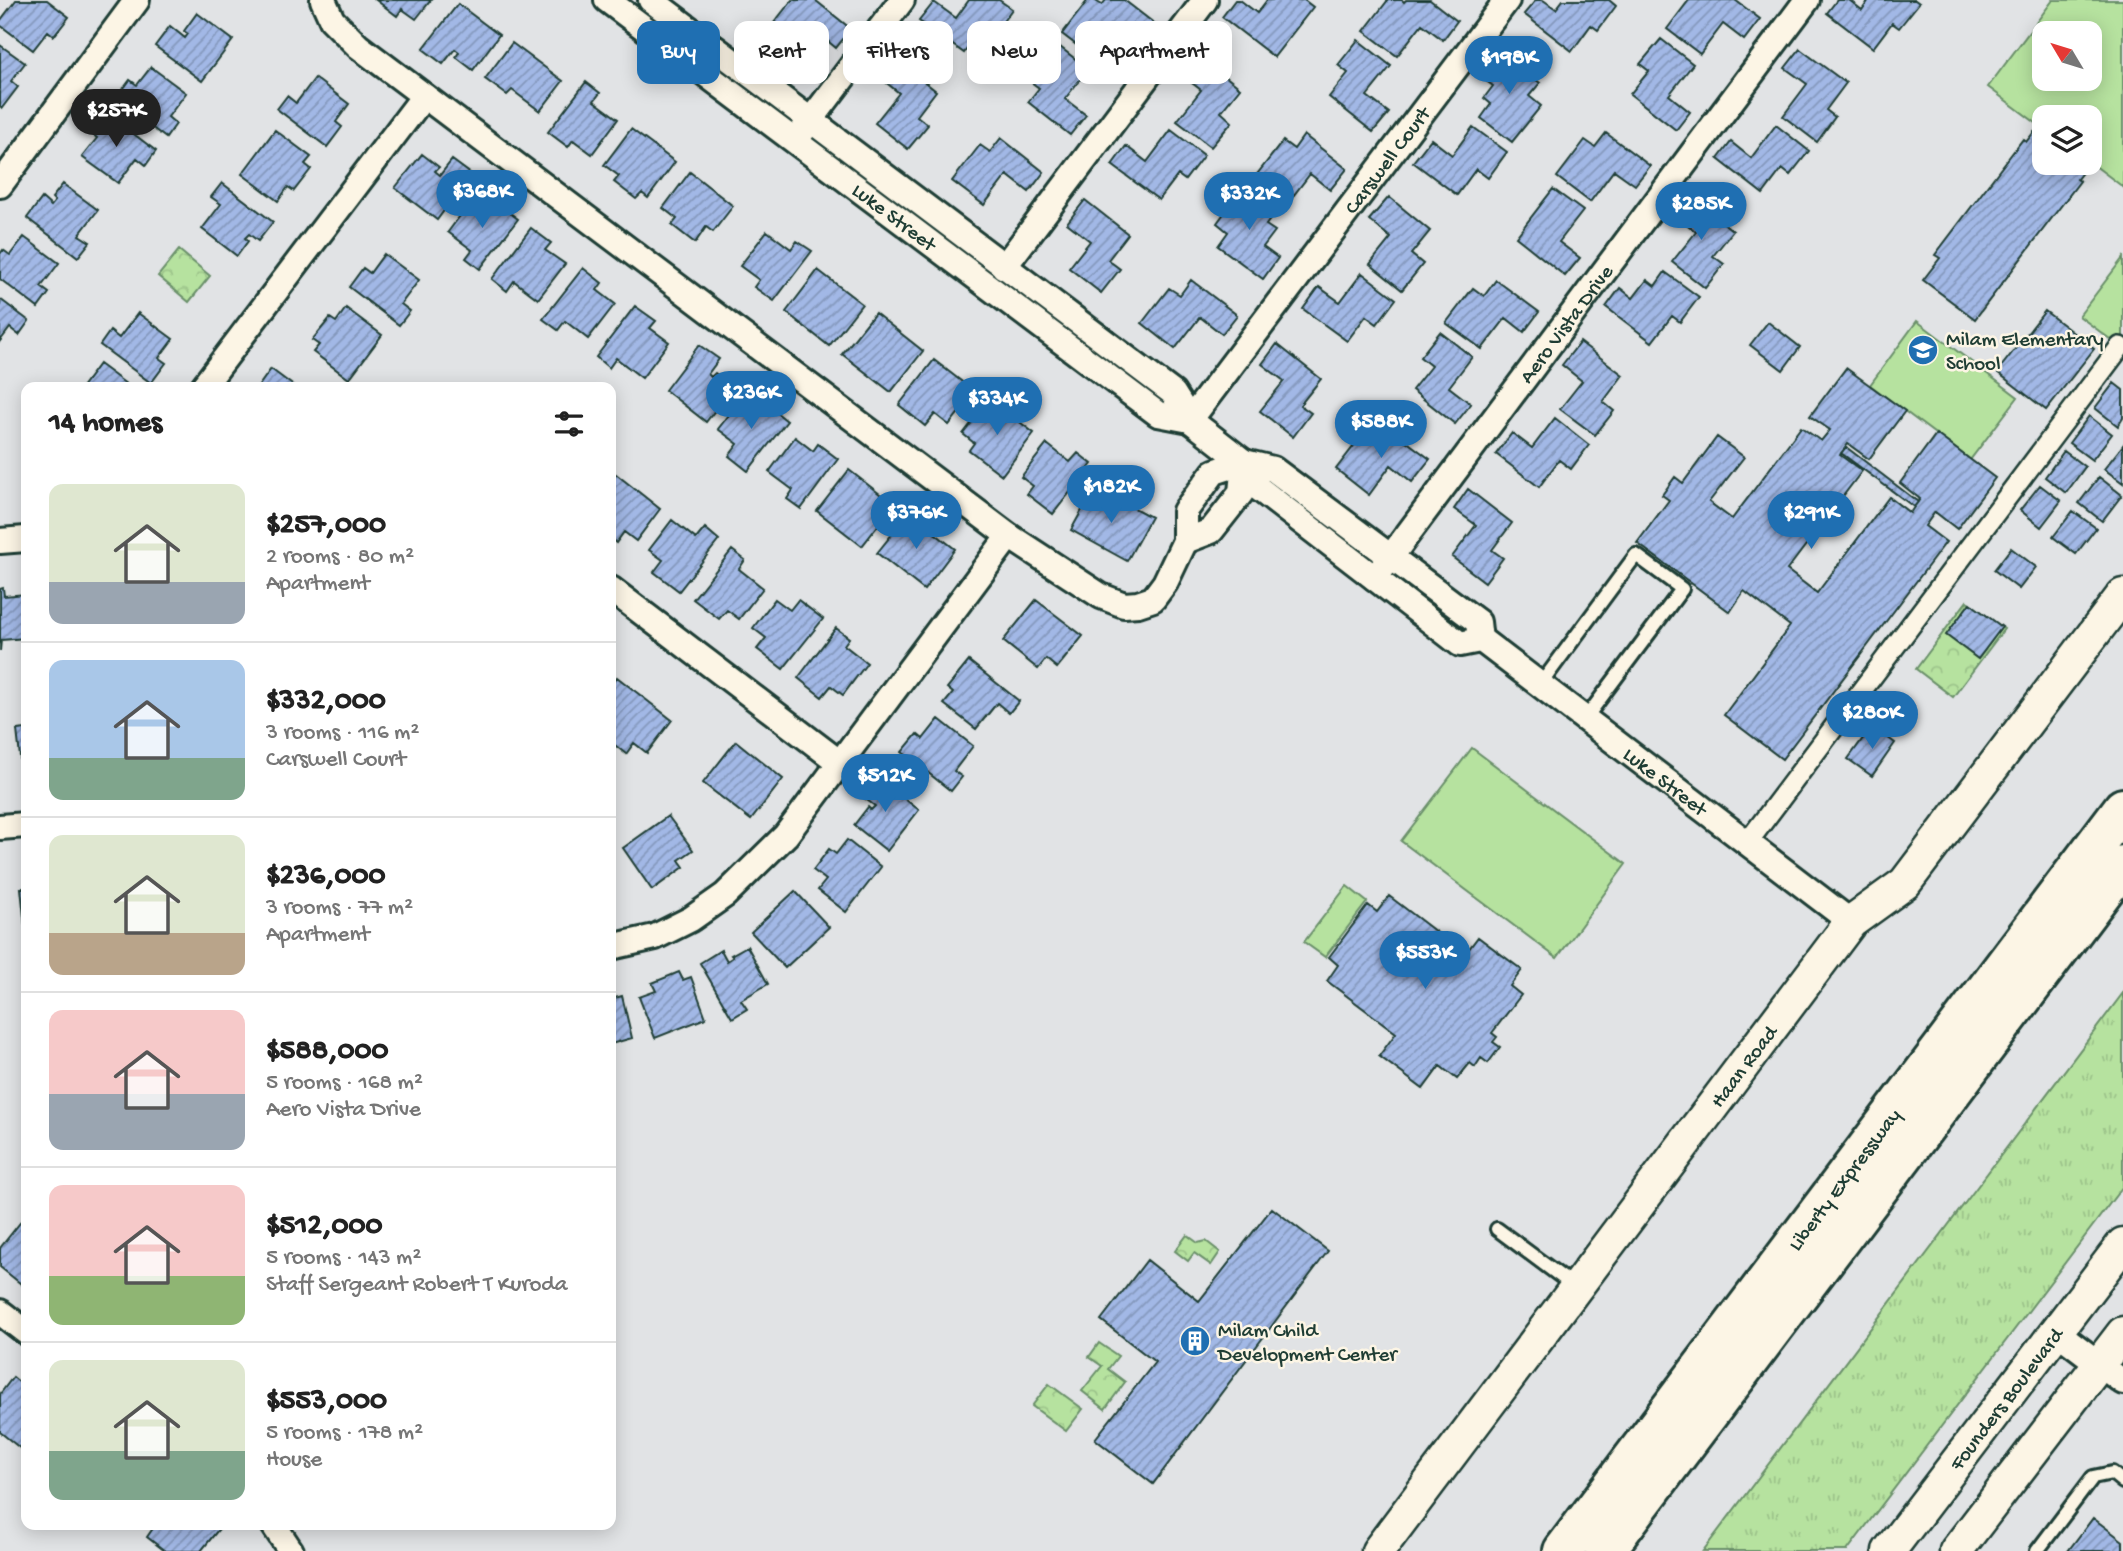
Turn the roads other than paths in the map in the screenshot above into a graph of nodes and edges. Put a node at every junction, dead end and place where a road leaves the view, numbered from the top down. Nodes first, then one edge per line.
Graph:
1 (137, 0) edge
2 (323, 0) edge
3 (607, 0) edge
4 (651, 0) edge
5 (902, 0) edge
6 (1205, 0) edge
7 (1507, 0) edge
8 (1807, 0) edge
9 (424, 96) junction
10 (811, 121) junction
11 (795, 141) junction
12 (0, 185) edge
13 (1004, 267) junction
14 (2120, 347) dead end
15 (207, 382) edge
16 (1190, 420) junction
17 (1244, 462) junction
18 (1009, 536) junction
19 (21, 539) edge
20 (0, 541) edge
21 (1185, 541) junction
22 (1390, 556) junction
23 (1375, 578) junction
24 (616, 593) edge
25 (2123, 595) edge
26 (1480, 640) junction
27 (1540, 685) junction
28 (1585, 719) junction
29 (841, 763) junction
30 (2123, 808) edge
31 (21, 826) edge
32 (0, 828) edge
33 (1747, 843) junction
34 (2123, 865) edge
35 (1851, 922) junction
36 (616, 946) edge
37 (1497, 1229) dead end
38 (2123, 1244) edge
39 (1575, 1287) junction
40 (0, 1312) edge
41 (21, 1328) edge
42 (2057, 1332) junction
43 (2123, 1333) edge
44 (2112, 1374) edge
45 (2123, 1482) edge
46 (277, 1530) edge
47 (291, 1551) edge
48 (1378, 1551) edge
49 (1563, 1551) edge
50 (1605, 1551) edge
51 (1889, 1551) edge
52 (1956, 1551) edge
53 (2037, 1551) edge

1 - 12 street
2 - 9 street
3 - 11 street, Luke Street
4 - 10 street, Luke Street
5 - 10 street
6 - 13 street
7 - 16 street, Carswell Court
8 - 22 street, Aero Vista Drive
9 - 15 street
9 - 18 street
10 - 11 street
10 - 13 street, Luke Street
11 - 16 street, Luke Street
13 - 16 street, Luke Street
14 - 33 street
16 - 17 street, Luke Street
17 - 21 street
17 - 21 street
17 - 22 street, Luke Street
17 - 23 street, Luke Street
18 - 21 street
18 - 29 street
19 - 20 street
22 - 23 street, Aero Vista Drive
22 - 26 street, Luke Street
23 - 26 street, Luke Street
24 - 29 street
25 - 35 street, Haan Road
26 - 27 street, Luke Street
27 - 28 street, Luke Street
27 - 28 lane
28 - 33 street, Luke Street
29 - 36 street
30 - 49 highway, Liberty Expressway
31 - 32 street
33 - 35 street, Luke Street
34 - 50 highway, Liberty Expressway
35 - 39 street, Haan Road
37 - 39 lane
38 - 42 street, Founders Boulevard
39 - 48 street, Haan Road
40 - 41 street
42 - 44 street
42 - 51 street, Founders Boulevard
43 - 44 street
44 - 52 street
45 - 53 lane
46 - 47 street

